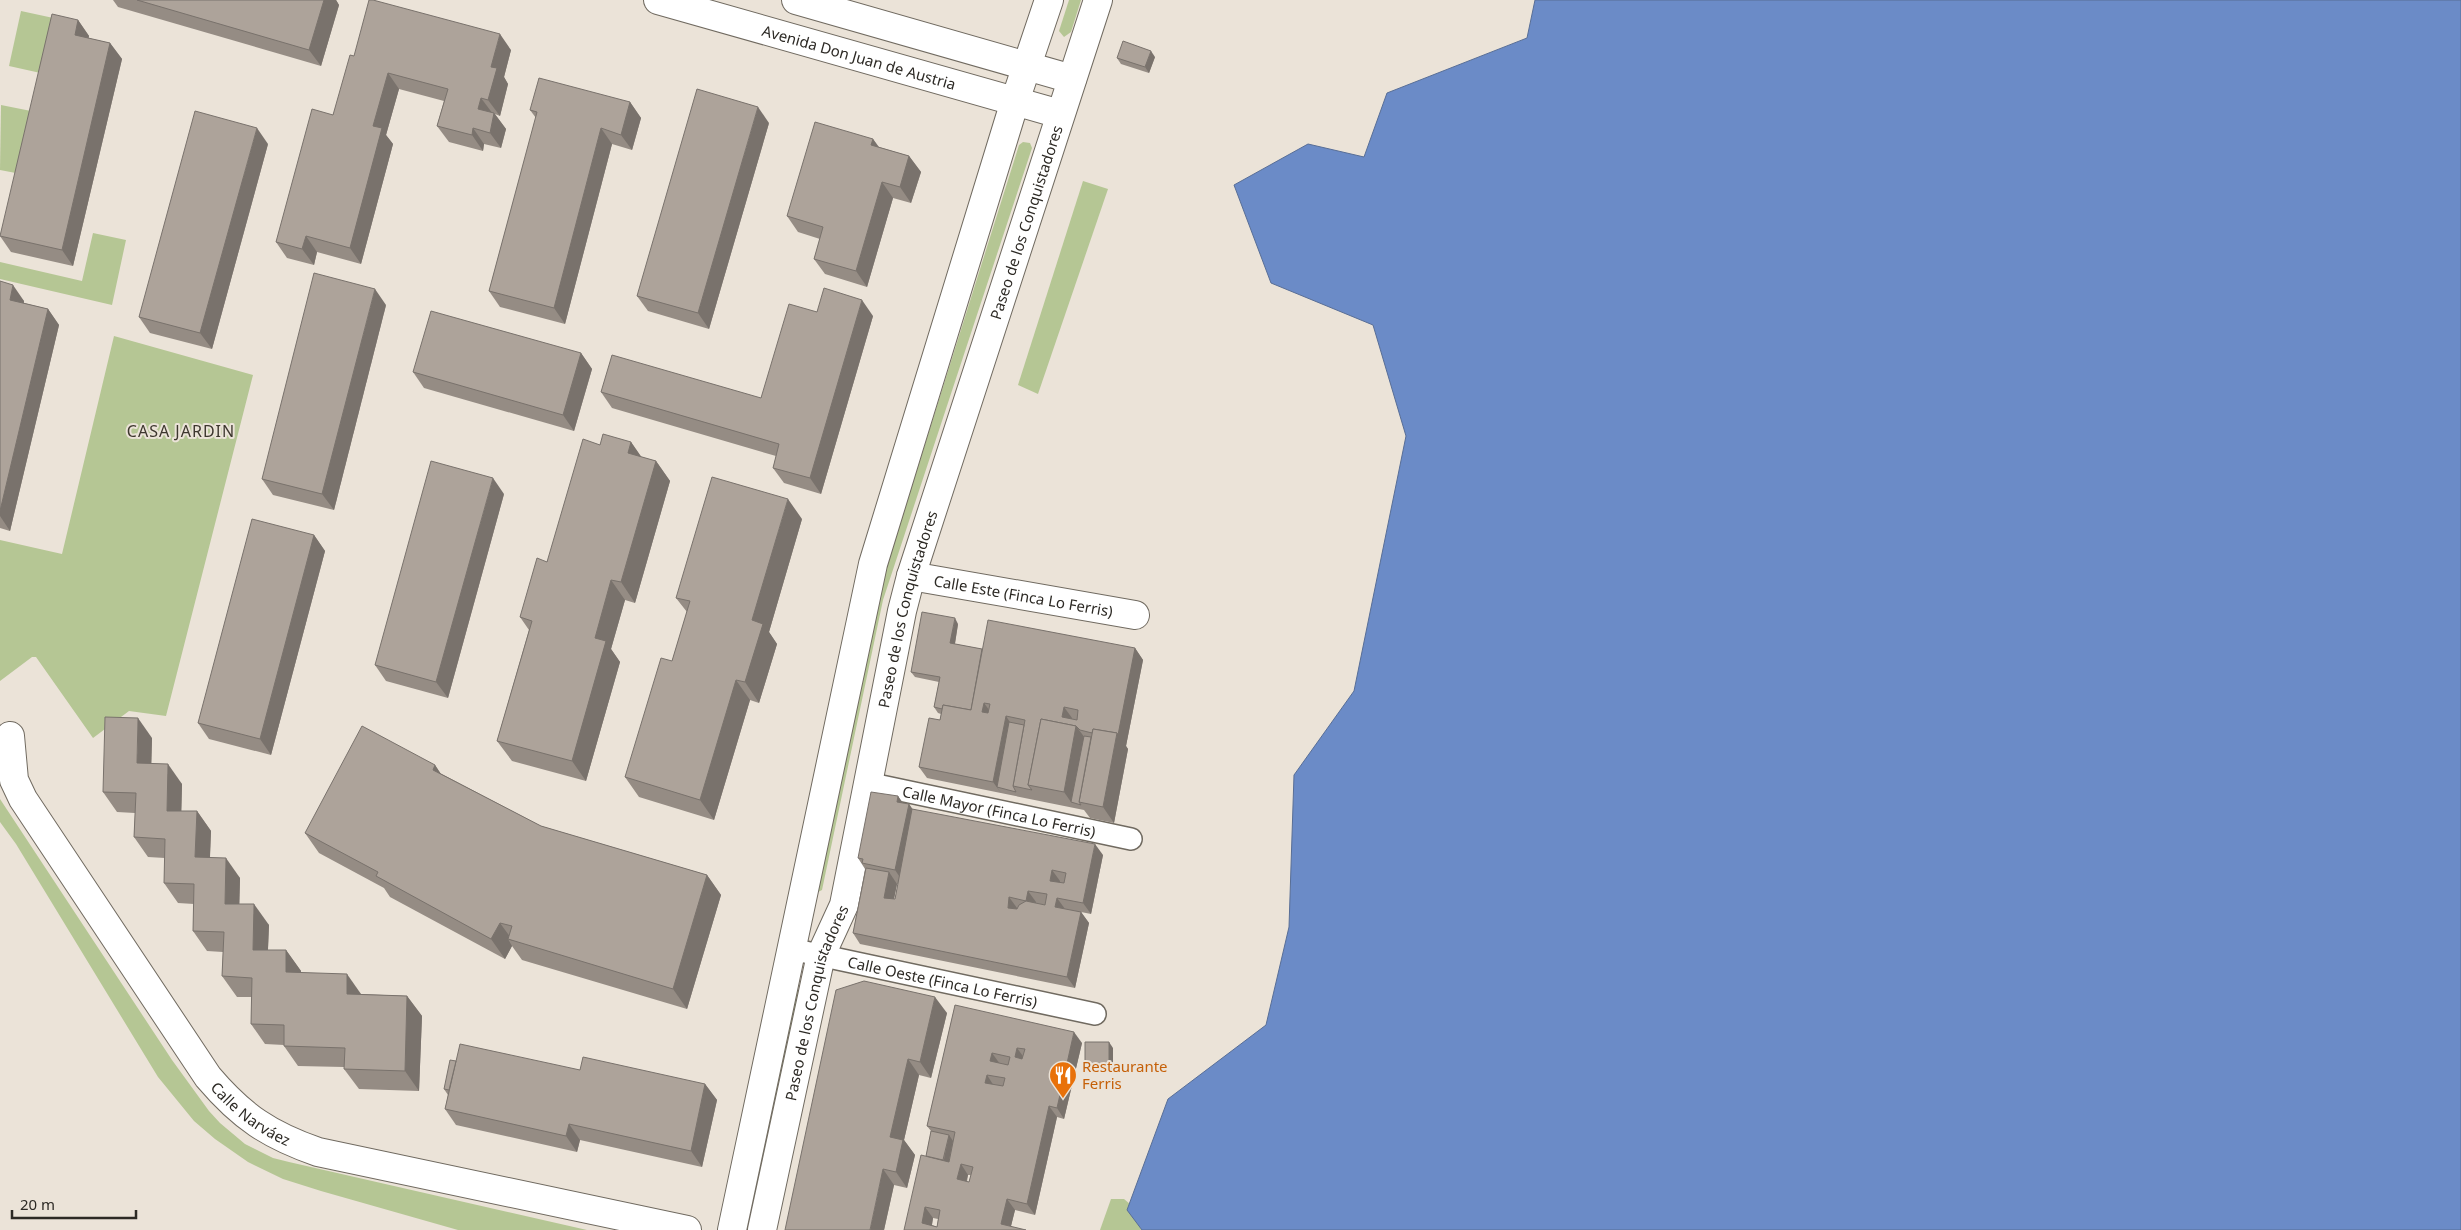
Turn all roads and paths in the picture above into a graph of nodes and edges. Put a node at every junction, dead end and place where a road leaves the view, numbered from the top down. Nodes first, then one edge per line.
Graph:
1 (658, 0) edge
2 (796, 0) edge
3 (1049, 0) edge
4 (1098, 0) edge
5 (1027, 66) junction
6 (1072, 79) junction
7 (1015, 101) junction
8 (1060, 114) junction
9 (911, 576) junction
10 (1135, 615) dead end
11 (10, 736) dead end
12 (867, 783) junction
13 (1131, 839) dead end
14 (791, 949) junction
15 (821, 955) junction
16 (1095, 1014) dead end
17 (687, 1230) edge
18 (732, 1230) edge
19 (762, 1230) edge

1 - 7 street, Avenida Don Juan de Austria
2 - 5 street
3 - 5 street, Paseo de los Conquistadores
4 - 6 street, Paseo de los Conquistadores
5 - 6 street
5 - 7 street, Paseo de los Conquistadores
6 - 8 street, Paseo de los Conquistadores
7 - 8 street, Avenida Don Juan de Austria
7 - 14 street, Paseo de los Conquistadores
8 - 9 street, Paseo de los Conquistadores
9 - 10 street, Calle Este (Finca Lo Ferris)
9 - 12 street, Paseo de los Conquistadores
11 - 17 street, Calle Narváez
12 - 13 lane, Calle Mayor (Finca Lo Ferris)
12 - 15 street, Paseo de los Conquistadores
14 - 15 lane, Calle Oeste (Finca Lo Ferris)
14 - 18 street, Paseo de los Conquistadores
15 - 16 lane, Calle Oeste (Finca Lo Ferris)
15 - 19 street, Paseo de los Conquistadores

